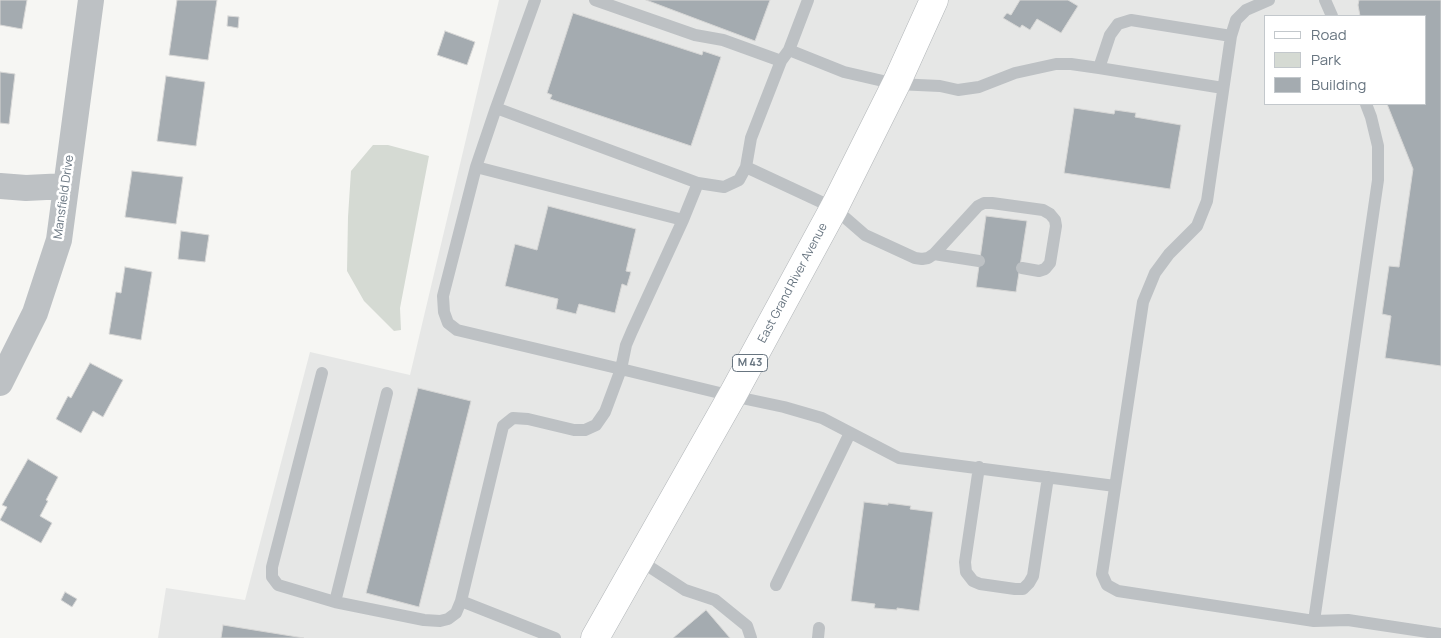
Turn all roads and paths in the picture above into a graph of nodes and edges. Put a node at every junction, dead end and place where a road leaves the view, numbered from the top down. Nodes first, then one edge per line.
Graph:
1 (91, 0) edge
2 (535, 0) edge
3 (595, 0) edge
4 (808, 0) edge
5 (934, 0) edge
6 (1269, 0) edge
7 (1325, 0) edge
8 (1332, 15) edge
9 (1231, 36) junction
10 (789, 50) junction
11 (782, 61) junction
12 (1099, 68) junction
13 (896, 84) junction
14 (1223, 88) junction
15 (1366, 105) edge
16 (496, 108) junction
17 (476, 166) junction
18 (746, 167) junction
19 (698, 183) junction
20 (0, 186) edge
21 (66, 186) junction
22 (834, 208) junction
23 (683, 220) junction
24 (934, 254) junction
25 (979, 261) dead end
26 (1022, 268) dead end
27 (621, 369) junction
28 (322, 373) dead end
29 (0, 383) edge
30 (387, 393) dead end
31 (732, 396) junction
32 (850, 433) junction
33 (979, 467) junction
34 (1048, 477) junction
35 (1114, 486) junction
36 (639, 560) junction
37 (776, 585) dead end
38 (335, 602) junction
39 (461, 602) junction
40 (1314, 620) junction
41 (1441, 634) edge
42 (555, 638) edge
43 (595, 638) edge
44 (751, 638) edge

1 - 21 street, Mansfield Drive
2 - 16 lane
3 - 11 lane
4 - 10 lane
5 - 13 main road, East Grand River Avenue / M 43
6 - 9 lane
7 - 8 lane
9 - 12 lane
9 - 14 lane
10 - 11 lane
10 - 13 lane
11 - 18 lane
12 - 13 lane
12 - 14 lane
13 - 22 main road, East Grand River Avenue / M 43
14 - 35 lane
15 - 40 lane
16 - 17 lane
16 - 19 lane
17 - 23 lane
17 - 27 lane
18 - 19 lane
18 - 22 lane
19 - 23 lane
20 - 21 street
21 - 29 street, Mansfield Drive
22 - 24 lane
22 - 31 main road, East Grand River Avenue / M 43
23 - 27 lane
24 - 25 lane
24 - 26 lane
27 - 31 lane
27 - 39 lane
28 - 38 lane
30 - 38 lane
31 - 32 lane
31 - 36 main road, East Grand River Avenue / M 43
32 - 33 lane
32 - 37 lane
33 - 34 lane
33 - 34 lane
34 - 35 lane
35 - 40 lane
36 - 43 main road, East Grand River Avenue / M 43
36 - 44 lane
38 - 39 lane
39 - 42 lane
40 - 41 lane

